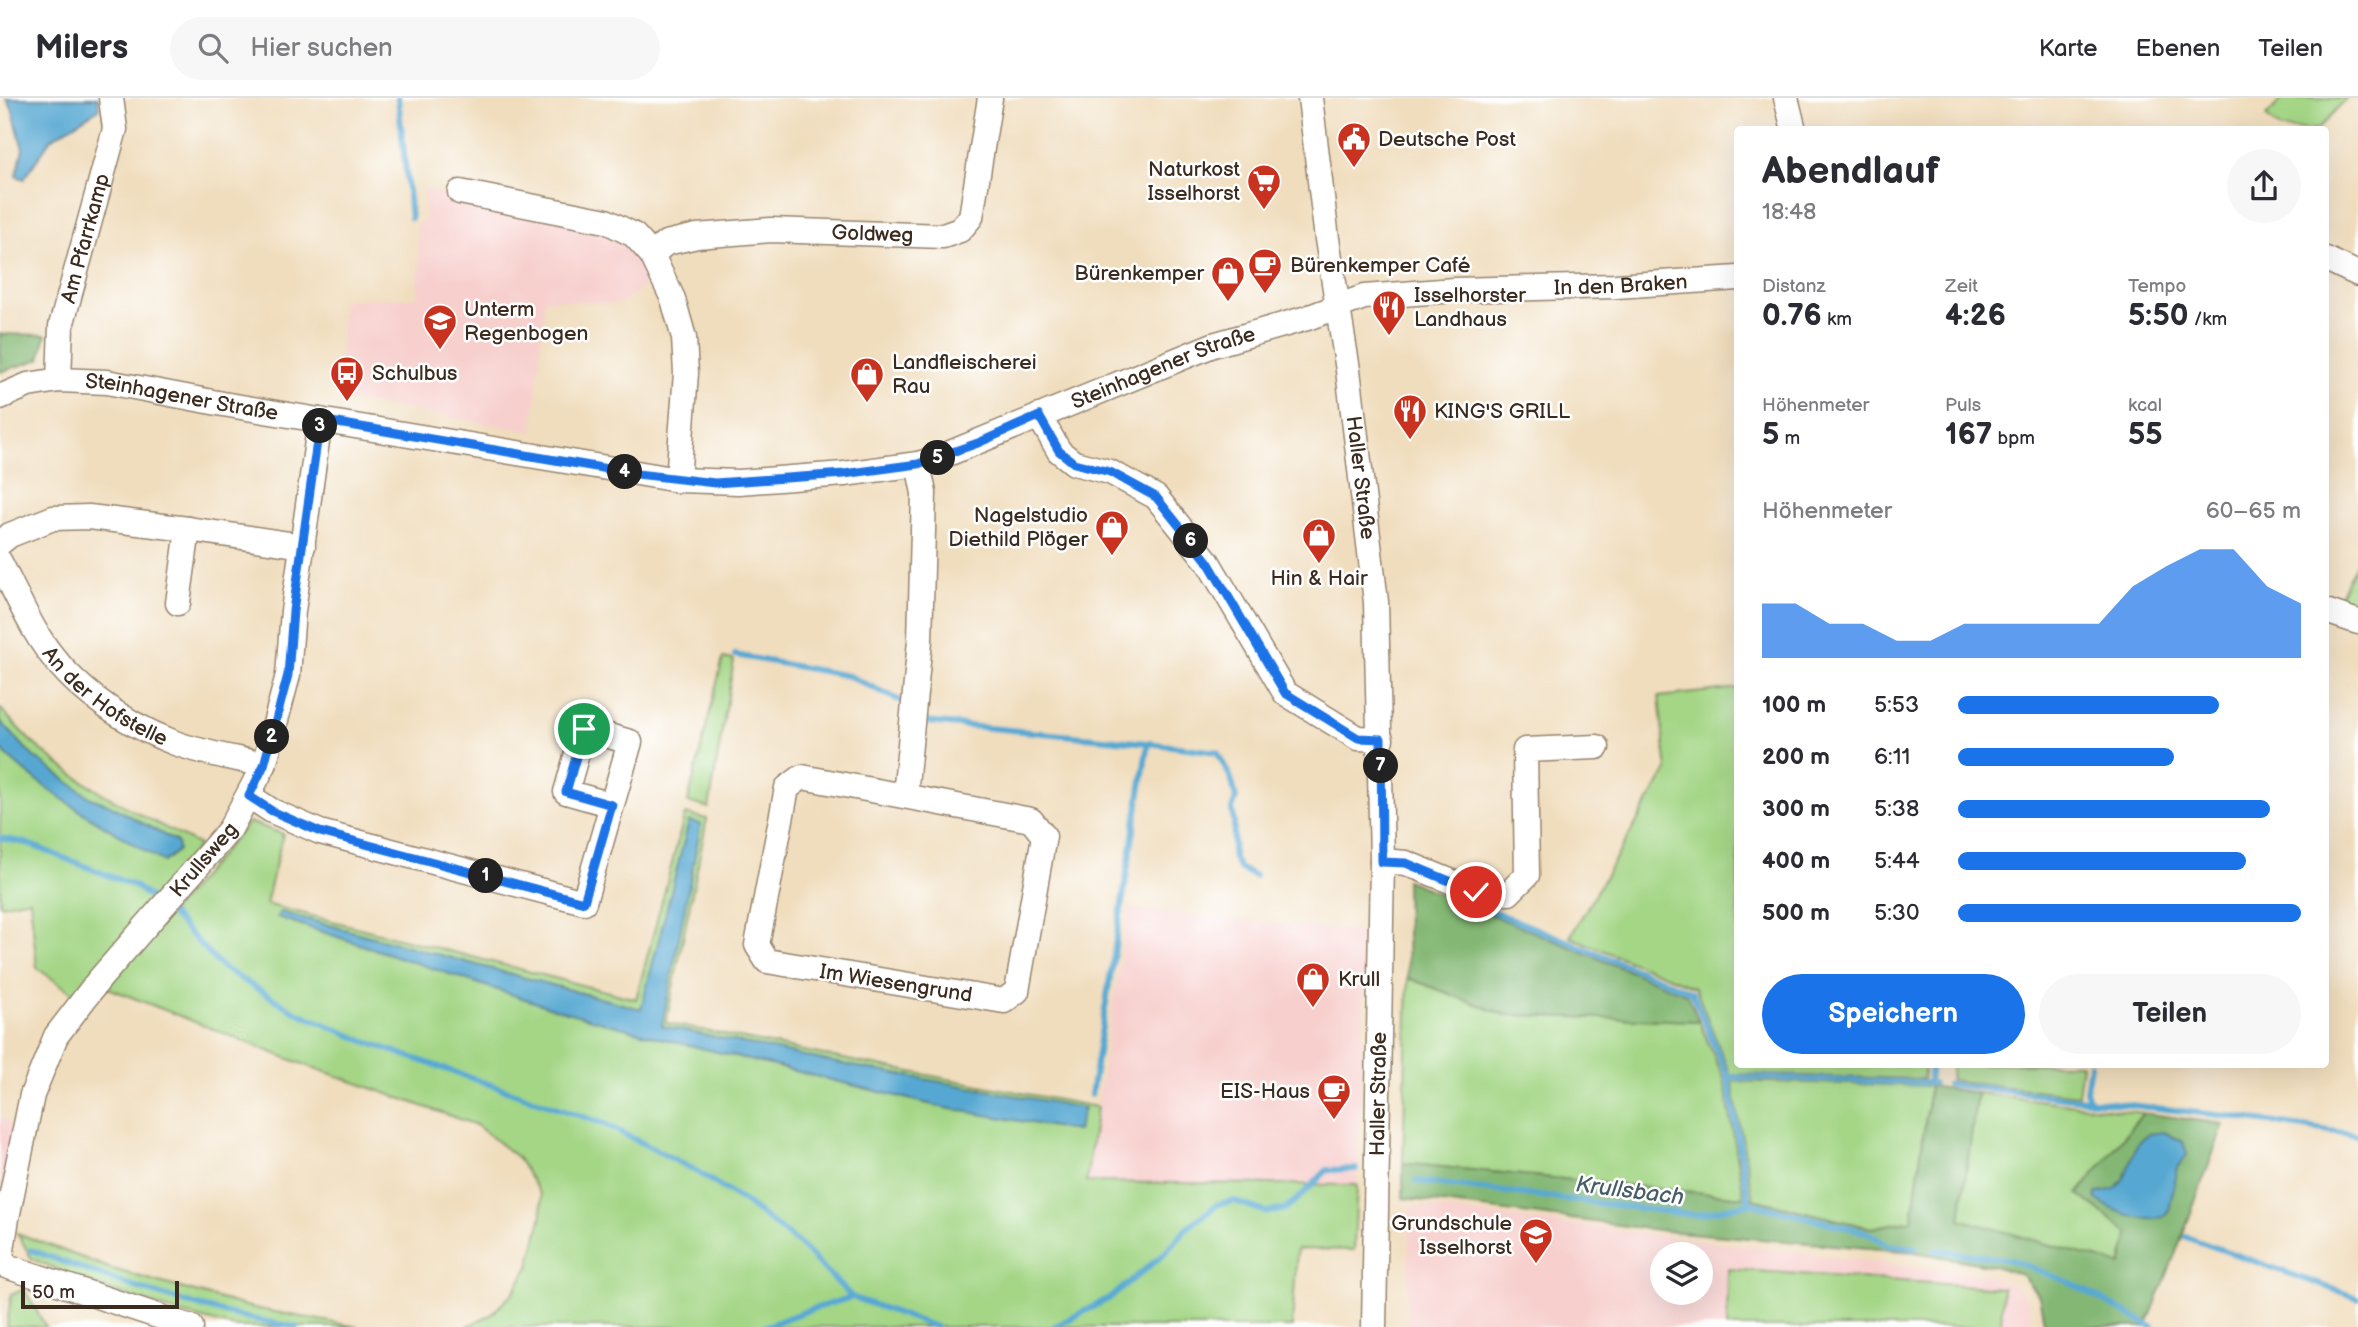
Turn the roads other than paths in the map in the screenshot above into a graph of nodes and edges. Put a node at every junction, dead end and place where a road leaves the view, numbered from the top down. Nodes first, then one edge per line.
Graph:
1 (110, 98) edge
2 (990, 98) edge
3 (1310, 98) edge
4 (1786, 98) edge
5 (1793, 126) edge
6 (460, 192) dead end
7 (652, 255) junction
8 (2329, 260) edge
9 (2358, 274) edge
10 (1734, 278) edge
11 (1338, 307) junction
12 (60, 380) junction
13 (0, 397) edge
14 (1039, 416) junction
15 (320, 420) junction
16 (918, 464) junction
17 (678, 480) junction
18 (188, 528) junction
19 (0, 543) edge
20 (303, 546) junction
21 (0, 562) edge
22 (177, 603) dead end
23 (2329, 612) edge
24 (2358, 622) edge
25 (1381, 739) junction
26 (1597, 747) dead end
27 (264, 765) junction
28 (249, 796) junction
29 (905, 796) junction
30 (612, 805) dead end
31 (1382, 862) junction
32 (0, 1263) edge
33 (180, 1326) edge
34 (1374, 1327) edge

1 - 12 street, Am Pfarrkamp
2 - 7 street, Goldweg
3 - 11 street, Haller Straße
4 - 5 street
6 - 7 street
7 - 17 street
8 - 9 street
10 - 11 street, In den Braken
11 - 14 street, Steinhagener Straße
11 - 25 street, Haller Straße
12 - 13 street, Steinhagener Straße
12 - 15 street, Steinhagener Straße
14 - 16 street, Steinhagener Straße
14 - 25 street
15 - 17 street, Steinhagener Straße
15 - 20 street, Krullsweg
16 - 17 street, Steinhagener Straße
16 - 29 street
18 - 19 street
18 - 20 street
18 - 22 street
20 - 27 street, Krullsweg
21 - 27 street, An der Hofstelle
23 - 24 street
25 - 31 street, Haller Straße
26 - 31 street
27 - 28 street, Krullsweg
28 - 30 street
28 - 32 street, Krullsweg
29 - 29 street, Im Wiesengrund
31 - 34 street, Haller Straße
32 - 33 street

